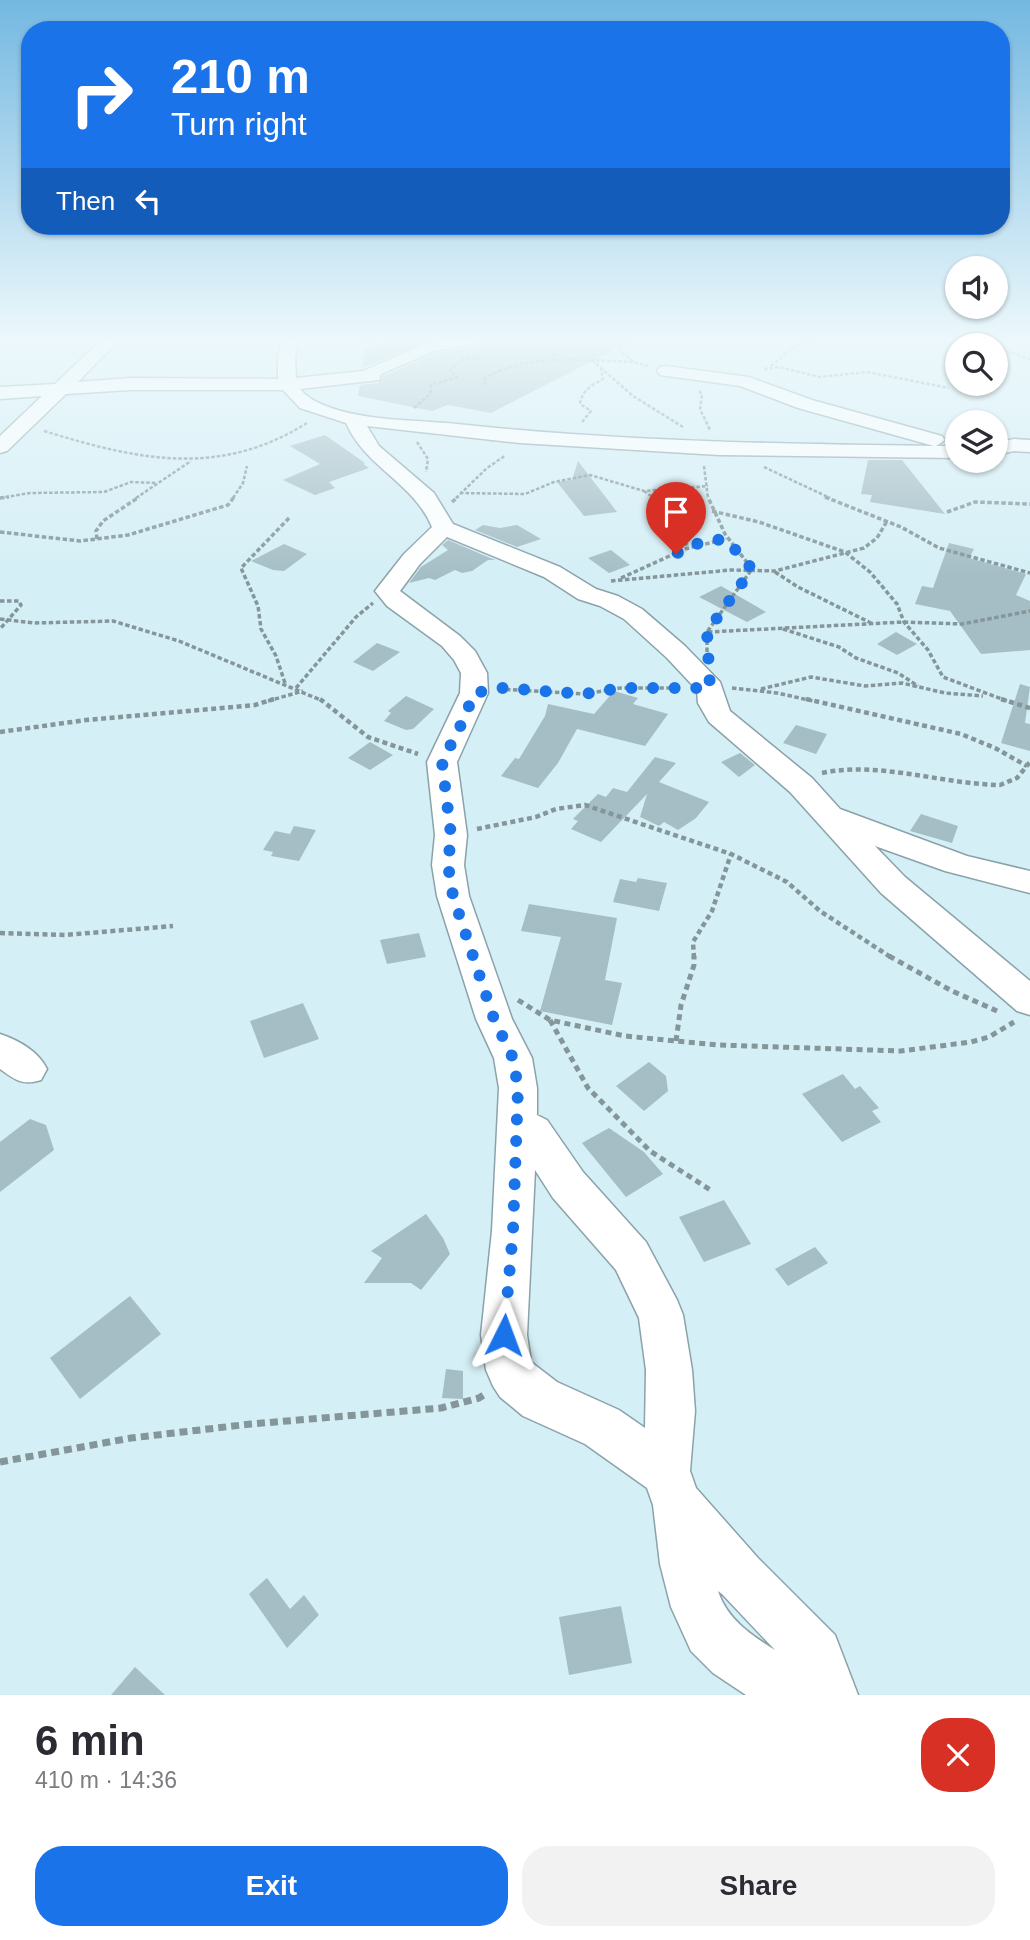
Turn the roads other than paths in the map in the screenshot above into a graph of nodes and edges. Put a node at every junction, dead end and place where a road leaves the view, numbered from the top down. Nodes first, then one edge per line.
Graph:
1 (32, 416) edge
2 (335, 416) edge
3 (850, 416) edge
4 (354, 419) junction
5 (945, 443) edge
6 (0, 447) edge
7 (1013, 447) edge
8 (945, 452) edge
9 (1030, 463) edge
10 (448, 512) junction
11 (827, 814) junction
12 (1030, 882) edge
13 (1028, 997) edge
14 (517, 1124) junction
15 (671, 1488) junction
16 (800, 1695) edge
17 (830, 1695) edge

1 - 6 street
2 - 4 street
3 - 5 street
4 - 8 street
4 - 10 street
7 - 9 street
10 - 11 street
10 - 14 street
11 - 12 street
11 - 13 street
14 - 15 street
14 - 15 street
15 - 16 street
15 - 17 street

